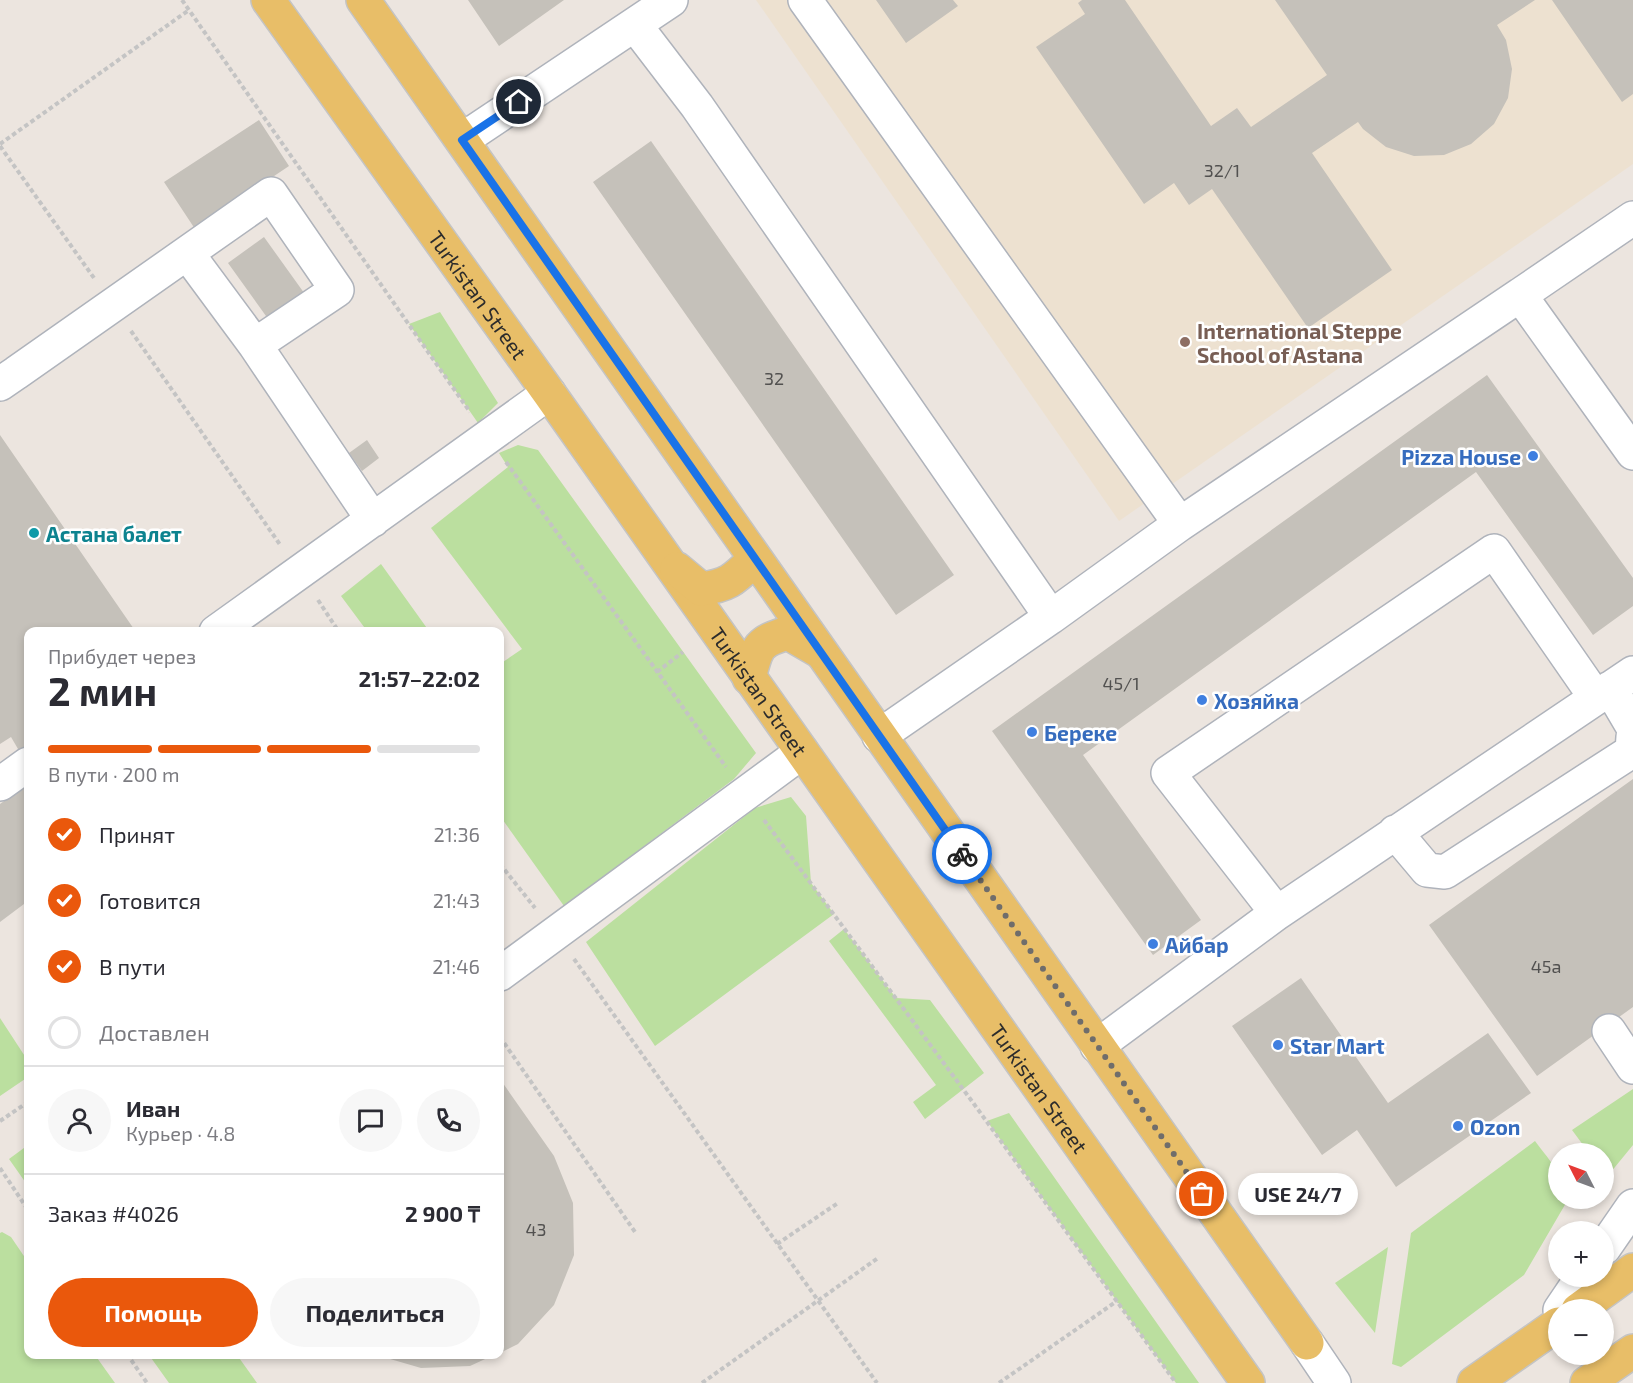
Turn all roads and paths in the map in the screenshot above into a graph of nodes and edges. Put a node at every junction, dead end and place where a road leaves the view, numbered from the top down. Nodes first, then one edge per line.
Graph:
1 (182, 0) edge
2 (268, 0) edge
3 (363, 0) edge
4 (670, 0) edge
5 (805, 0) edge
6 (189, 10) junction
7 (635, 25) junction
8 (462, 140) junction
9 (0, 145) edge
10 (1633, 218) edge
11 (187, 253) junction
12 (1520, 296) junction
13 (113, 305) junction
14 (255, 345) junction
15 (0, 384) edge
16 (549, 393) junction
17 (488, 437) junction
18 (1633, 453) edge
19 (373, 520) junction
20 (1180, 524) junction
21 (665, 558) junction
22 (755, 559) junction
23 (300, 572) junction
24 (1051, 617) junction
25 (223, 627) edge
26 (336, 627) edge
27 (684, 652) dead end
28 (820, 652) junction
29 (657, 672) dead end
30 (749, 678) junction
31 (1613, 686) edge
32 (1633, 727) edge
33 (879, 736) junction
34 (1633, 737) edge
35 (802, 753) junction
36 (24, 767) edge
37 (0, 783) edge
38 (1395, 832) junction
39 (504, 869) edge
40 (1277, 913) junction
41 (555, 933) junction
42 (504, 971) edge
43 (1609, 1031) dead end
44 (504, 1043) edge
45 (1097, 1046) junction
46 (1633, 1067) edge
47 (974, 1104) dead end
48 (24, 1105) edge
49 (0, 1120) edge
50 (0, 1168) edge
51 (837, 1203) dead end
52 (24, 1204) edge
53 (1633, 1206) edge
54 (635, 1232) dead end
55 (1614, 1234) edge
56 (777, 1244) junction
57 (878, 1258) dead end
58 (1633, 1270) edge
59 (1593, 1299) edge
60 (1117, 1301) junction
61 (819, 1302) junction
62 (1548, 1325) edge
63 (1308, 1343) joint
64 (1633, 1351) edge
65 (130, 1359) edge
66 (1633, 1371) edge
67 (147, 1383) edge
68 (702, 1383) edge
69 (877, 1383) edge
70 (999, 1383) edge
71 (1176, 1383) edge
72 (1248, 1383) edge
73 (1334, 1383) edge
74 (1474, 1383) edge
75 (1588, 1383) edge

1 - 6 path
2 - 16 main road, Turkistan Street
3 - 8 main road
4 - 7 street
5 - 20 street
6 - 9 path
6 - 17 path
7 - 8 street
7 - 24 street
8 - 22 main road
9 - 13 path
10 - 12 street
11 - 13 street
11 - 14 street
11 - 14 street
12 - 18 street
12 - 20 street
13 - 15 street
13 - 23 path
14 - 19 street
16 - 17 street
16 - 21 main road, Turkistan Street
17 - 19 street
19 - 23 street
20 - 24 street
21 - 22 main road
21 - 30 main road, Turkistan Street
22 - 28 main road
23 - 25 street
23 - 26 path
24 - 33 street
27 - 29 path
28 - 30 main road
28 - 33 main road
30 - 35 main road, Turkistan Street
31 - 32 street
31 - 38 street
31 - 40 street
33 - 45 main road
34 - 38 street
35 - 41 street
35 - 72 main road, Turkistan Street
36 - 37 street
38 - 40 street
39 - 41 path
40 - 45 street
41 - 42 street
41 - 56 path
43 - 46 street
44 - 54 path
45 - 63 main road
47 - 60 path
48 - 49 path
50 - 52 path
51 - 56 path
53 - 55 street
56 - 61 path
57 - 61 path
58 - 59 main road
60 - 70 path
60 - 71 path
61 - 68 path
61 - 69 path
62 - 74 main road
63 - 73 street
64 - 75 main road
65 - 67 path
66 - 75 street

